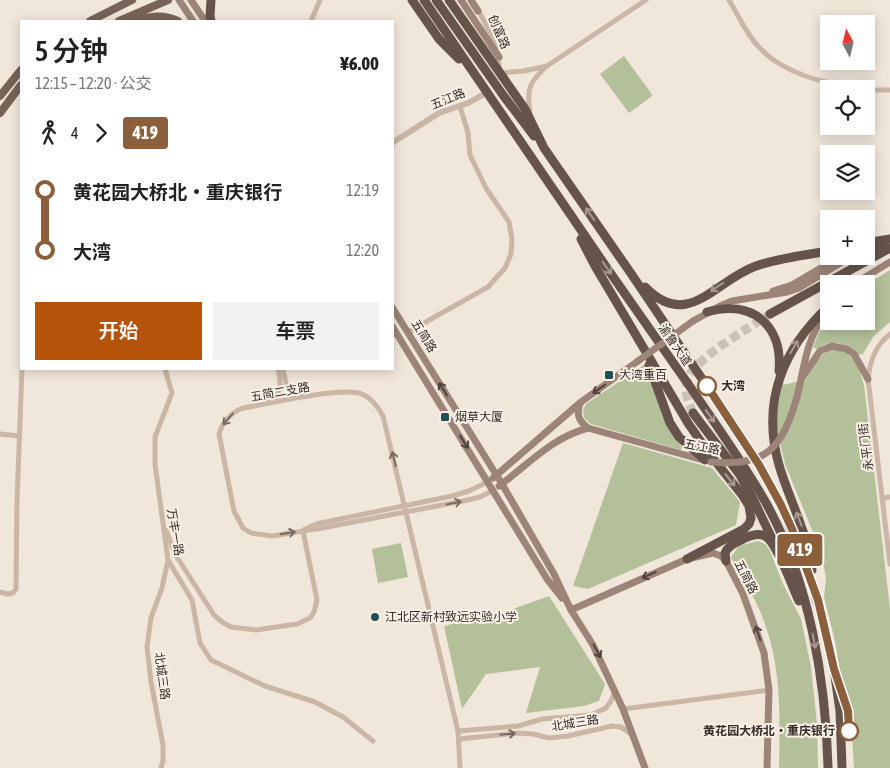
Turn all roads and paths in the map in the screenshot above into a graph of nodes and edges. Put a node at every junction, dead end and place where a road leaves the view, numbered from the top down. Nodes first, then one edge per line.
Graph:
1 (131, 0) edge
2 (168, 0) edge
3 (179, 0) edge
4 (191, 0) edge
5 (211, 0) edge
6 (320, 0) edge
7 (412, 0) edge
8 (424, 0) edge
9 (436, 0) edge
10 (449, 0) edge
11 (461, 0) edge
12 (472, 0) edge
13 (646, 0) edge
14 (729, 0) edge
15 (478, 11) joint
16 (92, 20) edge
17 (121, 20) edge
18 (138, 20) edge
19 (175, 20) edge
20 (192, 20) edge
21 (204, 20) edge
22 (211, 20) edge
23 (311, 20) edge
24 (499, 57) junction
25 (548, 66) junction
26 (20, 71) edge
27 (500, 73) junction
28 (474, 76) junction
29 (820, 81) edge
30 (20, 86) edge
31 (875, 90) edge
32 (890, 90) edge
33 (486, 93) junction
34 (0, 96) edge
35 (460, 106) junction
36 (0, 113) edge
37 (531, 119) junction
38 (394, 141) edge
39 (544, 148) junction
40 (569, 214) junction
41 (890, 239) edge
42 (875, 242) edge
43 (875, 246) edge
44 (890, 249) edge
45 (875, 250) edge
46 (820, 253) edge
47 (820, 258) edge
48 (890, 262) edge
49 (826, 265) edge
50 (837, 265) edge
51 (630, 272) junction
52 (738, 274) junction
53 (869, 275) edge
54 (745, 298) junction
55 (394, 310) edge
56 (707, 312) junction
57 (770, 314) tunnel mouth
58 (820, 315) edge
59 (820, 320) edge
60 (394, 329) edge
61 (408, 332) junction
62 (890, 334) edge
63 (642, 344) junction
64 (22, 370) edge
65 (165, 370) edge
66 (278, 370) edge
67 (283, 370) edge
68 (802, 378) junction
69 (868, 379) junction
70 (778, 382) junction
71 (316, 396) junction
72 (581, 402) junction
73 (260, 405) junction
74 (693, 413) tunnel mouth
75 (588, 428) junction
76 (0, 434) edge
77 (20, 436) junction
78 (708, 461) junction
79 (496, 476) junction
80 (489, 482) junction
81 (502, 484) junction
82 (494, 490) junction
83 (890, 497) edge
84 (882, 498) junction
85 (406, 509) junction
86 (162, 523) junction
87 (303, 530) junction
88 (776, 547) junction
89 (687, 558) junction
90 (168, 560) junction
91 (726, 561) junction
92 (890, 564) edge
93 (0, 592) edge
94 (818, 600) junction
95 (571, 610) junction
96 (811, 624) junction
97 (769, 690) junction
98 (615, 691) junction
99 (623, 709) junction
100 (458, 731) junction
101 (632, 735) junction
102 (459, 739) junction
103 (373, 741) dead end
104 (161, 768) edge
105 (460, 768) edge
106 (645, 768) edge
107 (767, 768) edge
108 (828, 768) edge
109 (842, 768) edge

1 - 16 main road
1 - 17 main road
2 - 17 main road
3 - 20 main road
4 - 21 main road
5 - 22 highway
6 - 23 street
7 - 28 highway
8 - 28 highway, 渝鲁大道
9 - 39 highway
10 - 27 highway, 渝鲁大道
11 - 24 main road
12 - 15 main road
13 - 25 street
14 - 29 street
15 - 24 street, 创富路
18 - 19 main road
24 - 27 street, 创富路
25 - 27 street
25 - 37 street
26 - 34 main road
27 - 37 highway, 渝鲁大道
28 - 33 highway, 渝鲁大道
30 - 36 main road
31 - 32 street
33 - 35 street, 五江路
33 - 40 highway, 渝鲁大道
35 - 38 street, 五江路
35 - 61 street
37 - 39 highway, 渝鲁大道
51 -> 39 highway, 渝鲁大道
40 - 63 highway
40 -> 96 highway, 渝鲁大道
41 - 42 highway
41 - 43 main road
44 - 45 highway, bridge
44 - 57 highway
46 - 52 highway
47 - 52 highway
48 - 53 main road
49 - 54 main road
50 - 54 main road
52 -> 51 highway
51 - 94 highway, 渝鲁大道
54 - 56 main road
55 - 61 main road, 五简路
56 - 70 highway
56 -> 72 main road, bridge
70 -> 58 highway
59 - 68 main road, 五江路
60 -> 80 main road, 五简路
79 -> 61 main road, 五简路
62 - 69 street, 永平门街
63 - 78 highway
63 -> 89 highway
64 - 77 street
65 - 86 street, 万丰一路
66 - 73 street
67 - 71 street
68 - 69 main road
68 - 78 main road, 五江路, bridge
69 - 84 street, 永平门街
94 -> 70 highway
71 - 73 street, 五简二支路
85 -> 71 street, 五简二支路
72 - 75 main road
72 - 79 main road
73 -> 87 street, 五简二支路
74 - 88 highway
75 - 78 main road, 五江路
75 - 81 main road
76 - 77 street
77 - 93 street
79 - 80 main road
79 - 81 main road, 五简路
80 - 82 main road, 五简路
80 - 85 street, 五简二支路
81 - 82 main road
81 - 95 main road, 五简路
85 -> 82 street, 五简二支路
82 - 95 main road, 五简路
83 - 84 street
84 - 92 street, 永平门街
85 - 87 street, 五简二支路
85 - 100 street
86 - 87 street
86 - 90 street, 万丰一路
88 - 91 highway
88 - 96 highway
89 - 91 main road, 五简路
89 -> 95 main road, 五简路
90 - 103 street, 万丰一路
90 - 104 street, 北城三路
97 -> 91 main road, 五简路
94 - 109 highway, 渝鲁大道
95 -> 98 main road, 五简路
96 -> 108 highway, 渝鲁大道
97 - 99 street
97 - 107 main road, 五简路
98 - 99 main road, 五简路
98 - 100 street, 北城三路
99 - 101 main road, 五简路
100 - 102 street
102 -> 101 street, 北城三路
101 - 106 main road, 五简路
102 - 105 street

